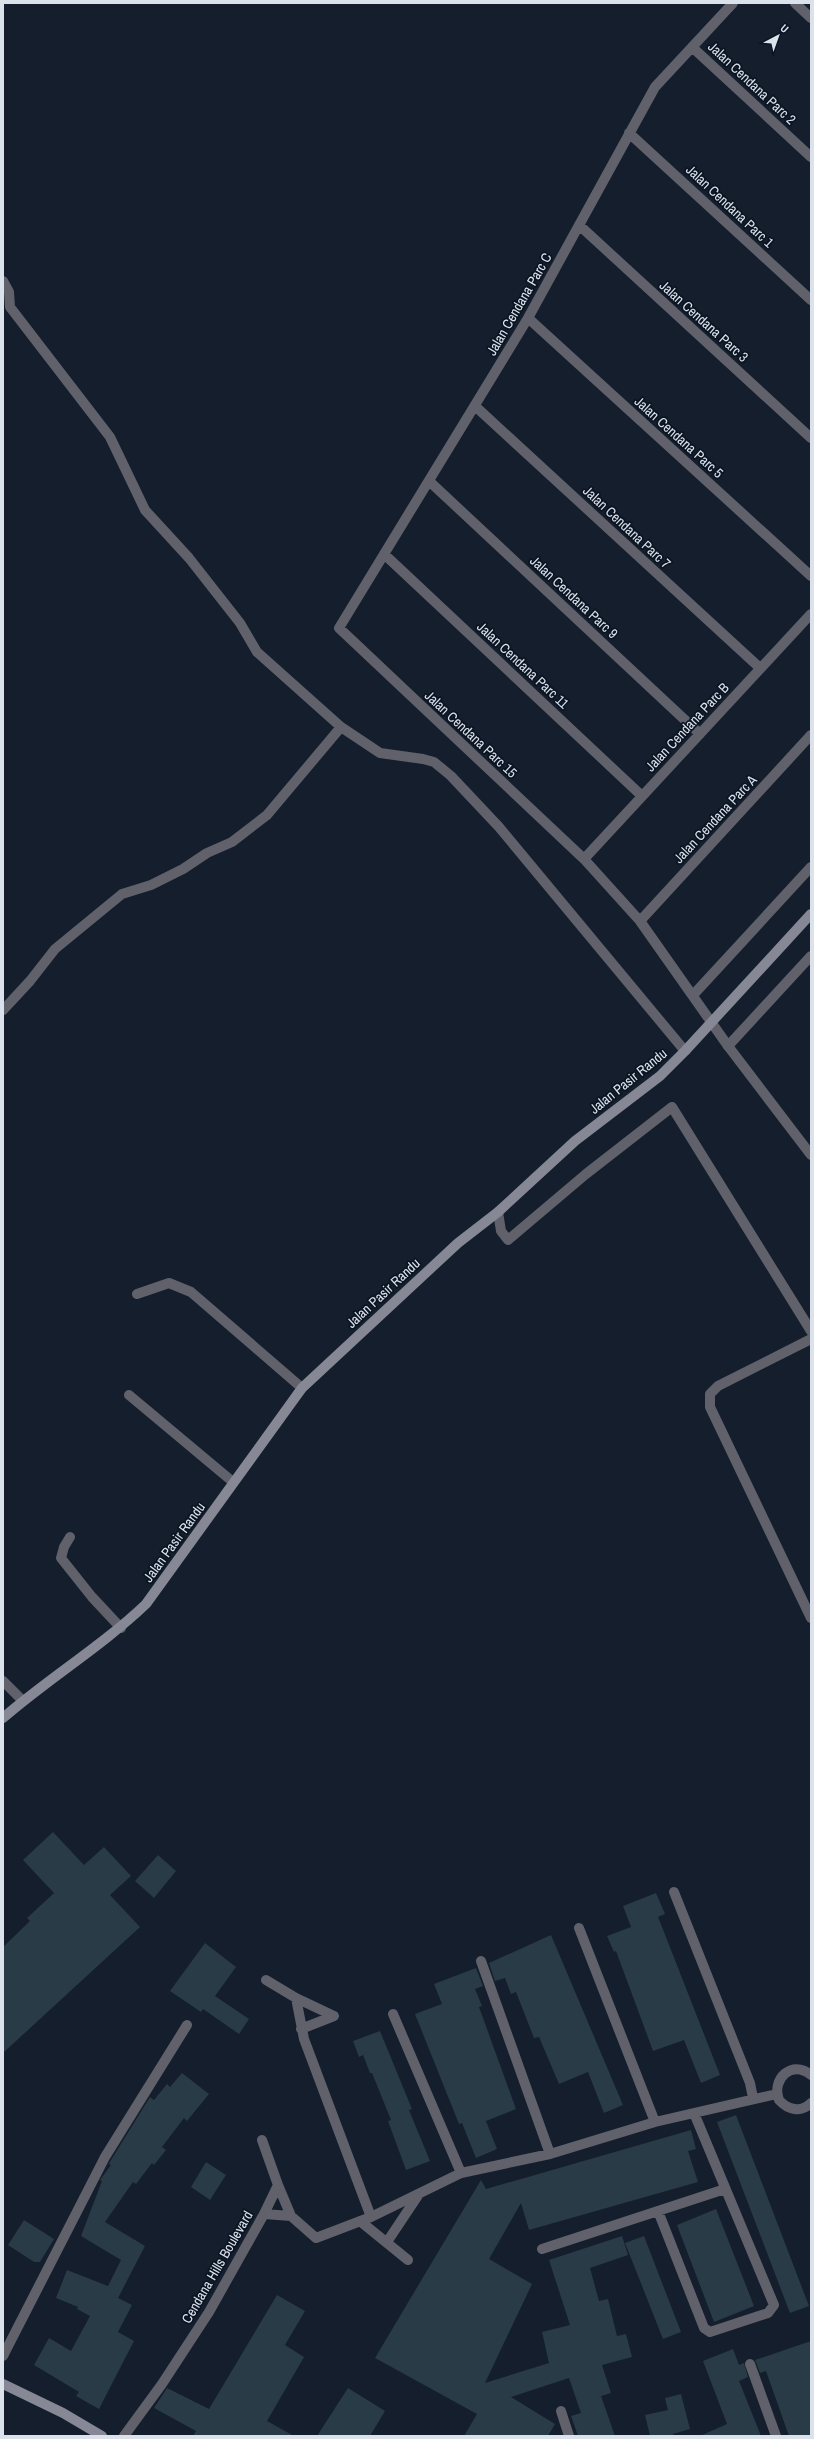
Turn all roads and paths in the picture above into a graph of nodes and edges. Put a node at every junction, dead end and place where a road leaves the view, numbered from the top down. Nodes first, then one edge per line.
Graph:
1 (733, 3) edge
2 (795, 3) edge
3 (811, 18) edge
4 (692, 47) junction
5 (630, 133) junction
6 (811, 157) edge
7 (579, 225) junction
8 (3, 281) edge
9 (811, 300) edge
10 (528, 318) junction
11 (474, 406) junction
12 (811, 438) edge
13 (429, 481) junction
14 (384, 554) junction
15 (811, 576) edge
16 (811, 614) edge
17 (339, 628) joint
18 (760, 668) junction
19 (341, 727) junction
20 (700, 734) junction
21 (811, 735) edge
22 (642, 796) junction
23 (584, 859) junction
24 (811, 867) edge
25 (811, 914) edge
26 (640, 921) junction
27 (811, 956) edge
28 (694, 994) junction
29 (3, 1010) edge
30 (712, 1023) junction
31 (728, 1046) junction
32 (685, 1051) junction
33 (811, 1155) edge
34 (498, 1212) junction
35 (137, 1294) dead end
36 (811, 1331) edge
37 (811, 1339) edge
38 (302, 1388) junction
39 (129, 1395) dead end
40 (233, 1482) junction
41 (70, 1537) dead end
42 (811, 1618) edge
43 (121, 1628) junction
44 (3, 1681) edge
45 (23, 1701) junction
46 (3, 1718) edge
47 (674, 1892) dead end
48 (579, 1928) dead end
49 (481, 1961) dead end
50 (266, 1980) dead end
51 (296, 1998) junction
52 (393, 2014) dead end
53 (187, 2025) dead end
54 (301, 2029) junction
55 (811, 2075) edge
56 (777, 2094) junction
57 (753, 2098) junction
58 (811, 2104) edge
59 (694, 2112) junction
60 (655, 2122) junction
61 (262, 2140) dead end
62 (550, 2154) junction
63 (461, 2173) junction
64 (278, 2185) junction
65 (725, 2189) junction
66 (420, 2193) junction
67 (658, 2211) junction
68 (264, 2214) junction
69 (291, 2216) junction
70 (371, 2217) junction
71 (360, 2221) junction
72 (387, 2242) junction
73 (542, 2249) dead end
74 (408, 2260) dead end
75 (3, 2356) edge
76 (750, 2364) dead end
77 (3, 2384) edge
78 (561, 2411) dead end
79 (102, 2436) edge
80 (124, 2436) edge
81 (569, 2436) edge
82 (776, 2436) edge

1 - 4 street, Jalan Cendana Parc C
2 - 3 street
4 - 5 street, Jalan Cendana Parc C
4 - 6 street, Jalan Cendana Parc 2
5 - 7 street, Jalan Cendana Parc C
5 - 9 street, Jalan Cendana Parc 1
7 - 10 street, Jalan Cendana Parc C
7 - 12 street, Jalan Cendana Parc 3
8 - 19 street
10 - 11 street, Jalan Cendana Parc C
10 - 15 street, Jalan Cendana Parc 5
11 - 13 street, Jalan Cendana Parc C
11 - 18 street, Jalan Cendana Parc 7
13 - 14 street, Jalan Cendana Parc C
13 - 20 street, Jalan Cendana Parc 9
14 - 17 street, Jalan Cendana Parc C
14 - 22 street, Jalan Cendana Parc 11
16 - 18 street, Jalan Cendana Parc B
17 - 23 street, Jalan Cendana Parc 15
18 - 20 street, Jalan Cendana Parc B
19 - 29 street
19 - 32 street
20 - 22 street, Jalan Cendana Parc B
21 - 26 street, Jalan Cendana Parc A
22 - 23 street, Jalan Cendana Parc B
23 - 26 street, Jalan Cendana Parc 15
24 - 28 street
25 - 30 main road, Jalan Pasir Randu
26 - 28 street, Jalan Cendana Parc 15
27 - 31 street
28 - 30 street, Jalan Cendana Parc 15
30 - 31 street, Jalan Cendana Parc 15
30 - 32 main road, Jalan Pasir Randu
31 - 33 street, Jalan Cendana Parc 15
32 - 34 main road, Jalan Pasir Randu
34 - 36 street
34 - 38 main road, Jalan Pasir Randu
35 - 38 street
37 - 42 street
38 - 40 main road, Jalan Pasir Randu
39 - 40 street
40 - 43 main road, Jalan Pasir Randu
41 - 43 street
43 - 45 main road, Jalan Pasir Randu
44 - 45 street
45 - 46 main road, Jalan Pasir Randu
47 - 57 street
48 - 60 street
49 - 62 street
50 - 51 street
51 - 54 street
51 - 54 street
52 - 63 street
53 - 75 street
54 - 70 street
55 - 56 street
56 - 57 street
56 - 58 street
57 - 59 street
59 - 60 street
59 - 65 street
60 - 62 street
61 - 64 street
62 - 63 street
63 - 66 street
64 - 68 street
64 - 69 street
65 - 67 street
65 - 67 street
66 - 70 street
66 - 72 street
67 - 73 street
68 - 69 street, Cendana Hills Boulevard
68 - 80 street, Cendana Hills Boulevard
69 - 71 street
70 - 71 street
71 - 72 street
72 - 74 street
76 - 82 street
77 - 79 main road
78 - 81 street

